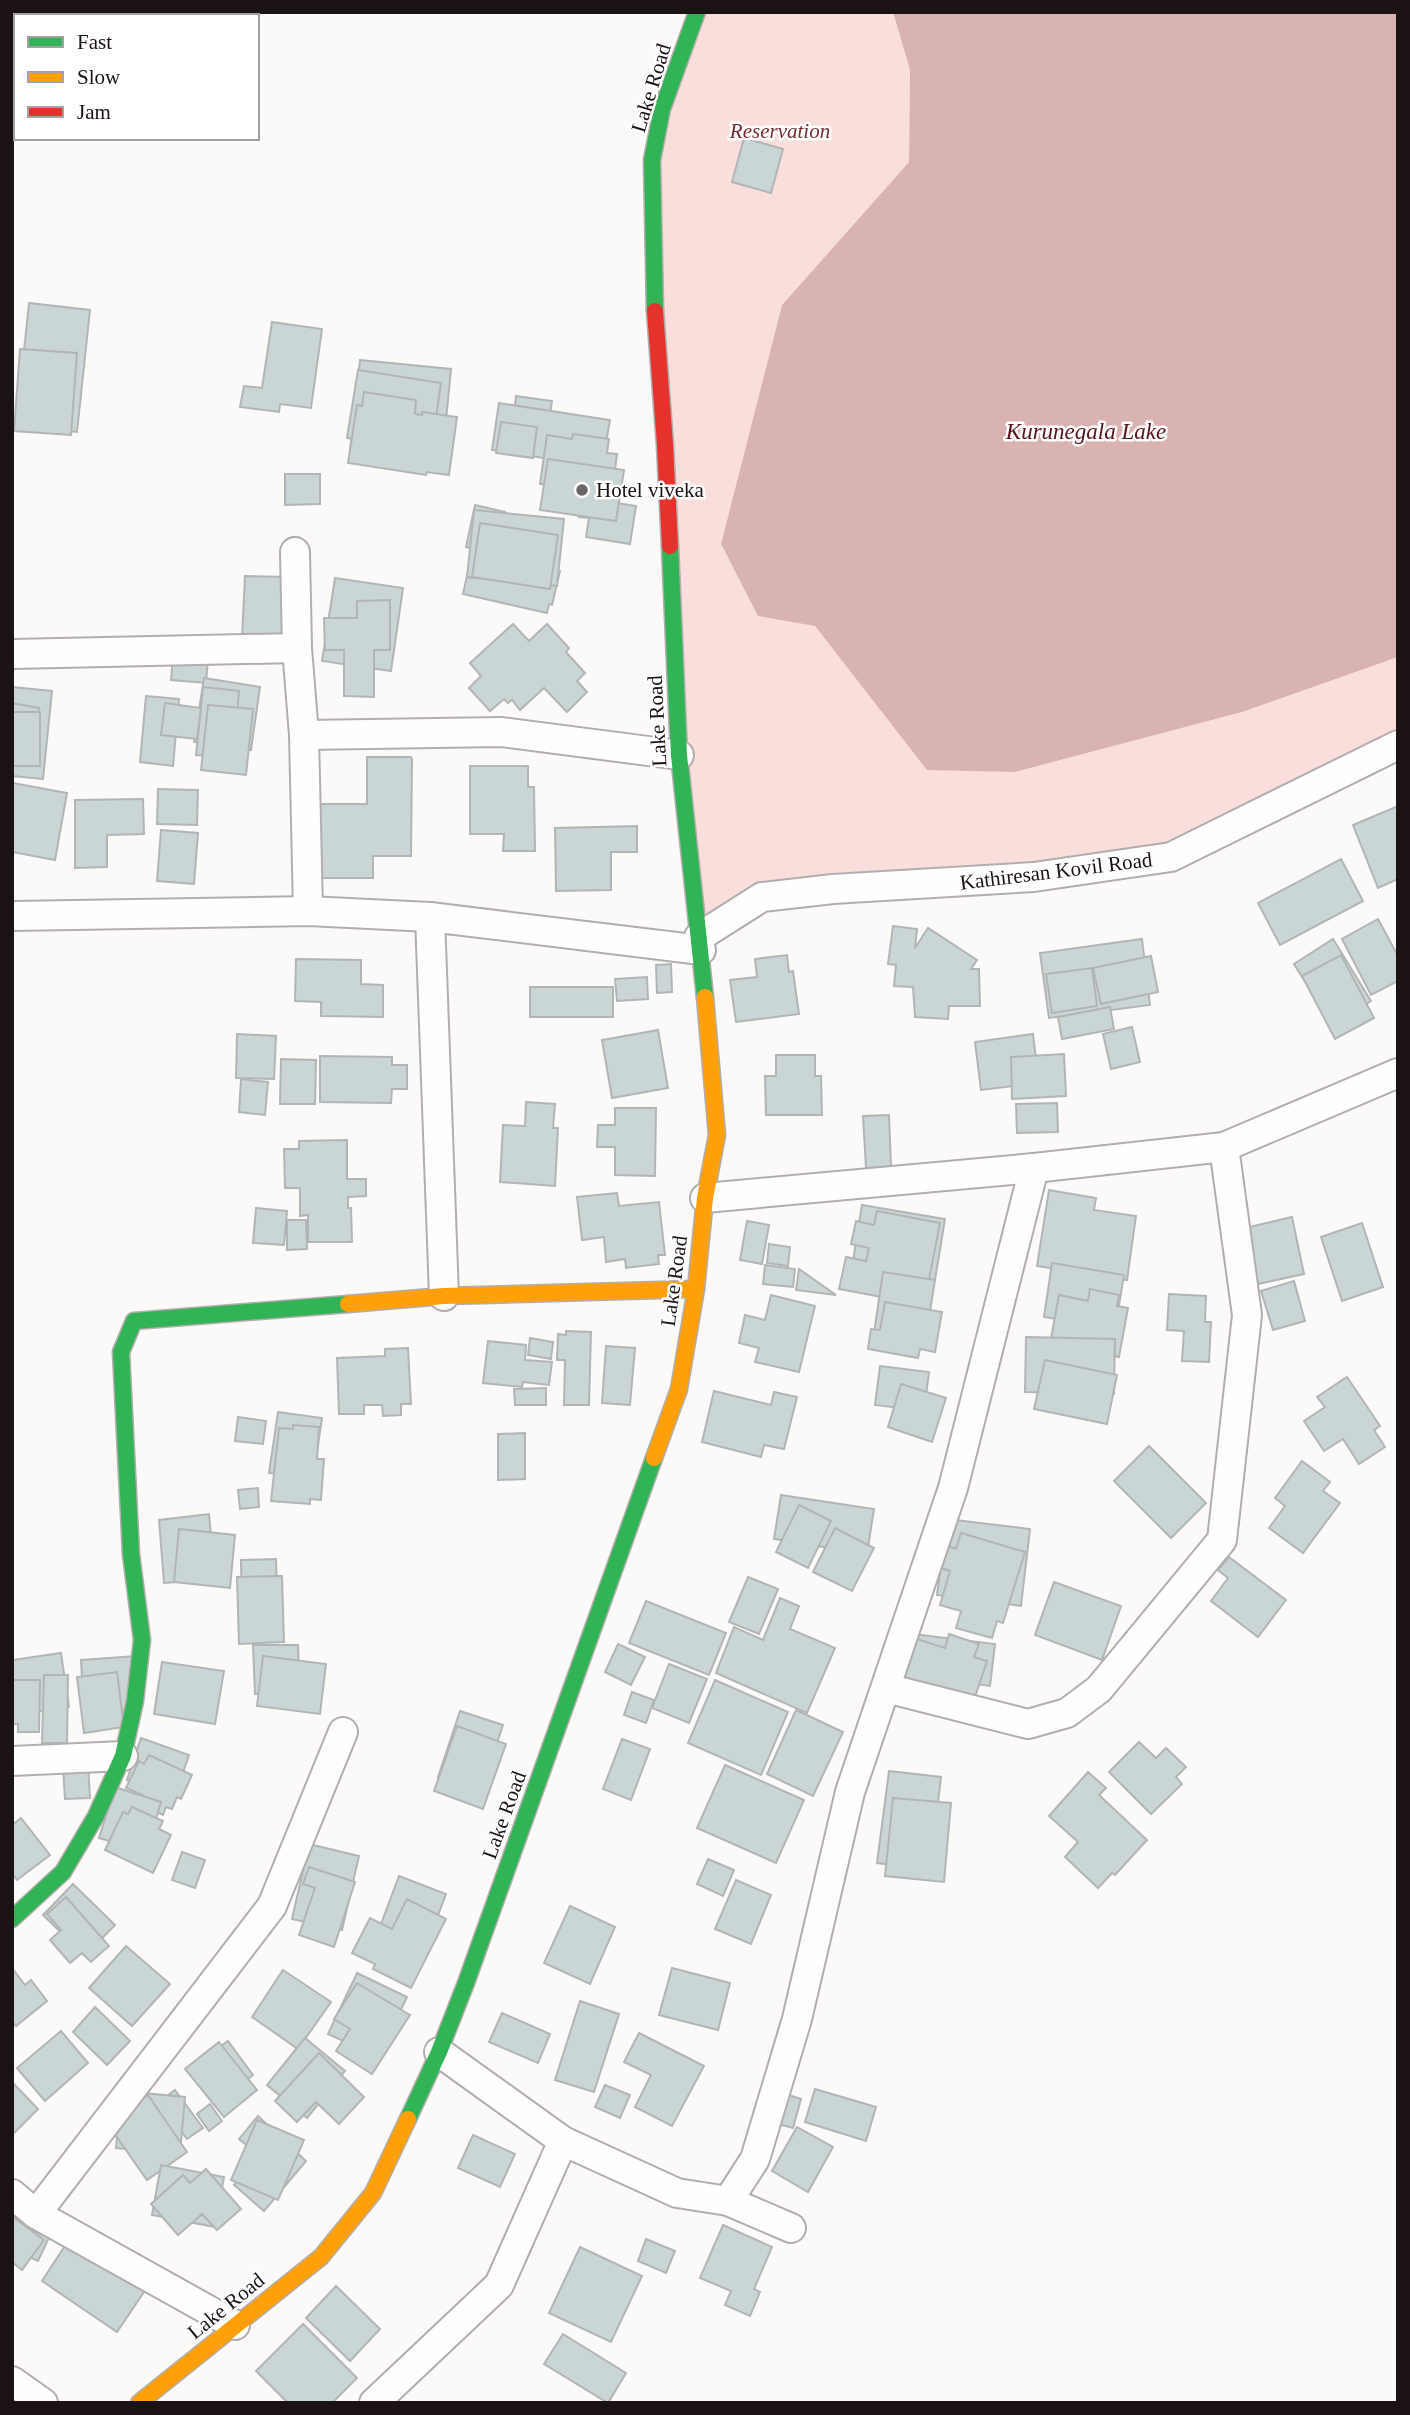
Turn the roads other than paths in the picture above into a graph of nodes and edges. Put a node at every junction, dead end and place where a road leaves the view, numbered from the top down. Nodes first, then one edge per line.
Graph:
1 (697, 12) edge
2 (295, 552) dead end
3 (297, 648) junction
4 (12, 654) edge
5 (304, 735) junction
6 (1398, 745) edge
7 (679, 755) junction
8 (308, 911) junction
9 (12, 916) edge
10 (430, 917) junction
11 (700, 944) junction
12 (1398, 1073) edge
13 (1224, 1147) junction
14 (1034, 1168) junction
15 (705, 1198) junction
16 (696, 1289) junction
17 (444, 1296) junction
18 (886, 1688) junction
19 (343, 1732) dead end
20 (123, 1756) junction
21 (12, 1761) edge
22 (12, 1919) edge
23 (439, 2052) junction
24 (563, 2141) junction
25 (12, 2194) edge
26 (728, 2201) junction
27 (36, 2214) junction
28 (791, 2228) dead end
29 (235, 2325) junction
30 (12, 2381) edge
31 (43, 2403) edge
32 (139, 2403) edge
33 (374, 2403) edge

1 - 7 main road, Lake Road
2 - 3 street
3 - 4 street
3 - 5 street
5 - 7 street
5 - 8 street
6 - 11 street, Kathiresan Kovil Road
7 - 11 main road, Lake Road
8 - 9 street
8 - 10 street
10 - 11 street
10 - 17 street
11 - 15 main road, Lake Road
12 - 13 street
13 - 14 street
13 - 18 street
14 - 15 street
14 - 18 street
15 - 16 main road, Lake Road
16 - 17 main road
16 - 23 main road, Lake Road
17 - 20 main road
18 - 26 street
19 - 27 street
20 - 21 street
20 - 22 main road
23 - 24 street
23 - 29 main road, Lake Road
24 - 26 street
24 - 33 street
25 - 27 street
26 - 28 street
27 - 29 street
29 - 32 main road, Lake Road
30 - 31 street

